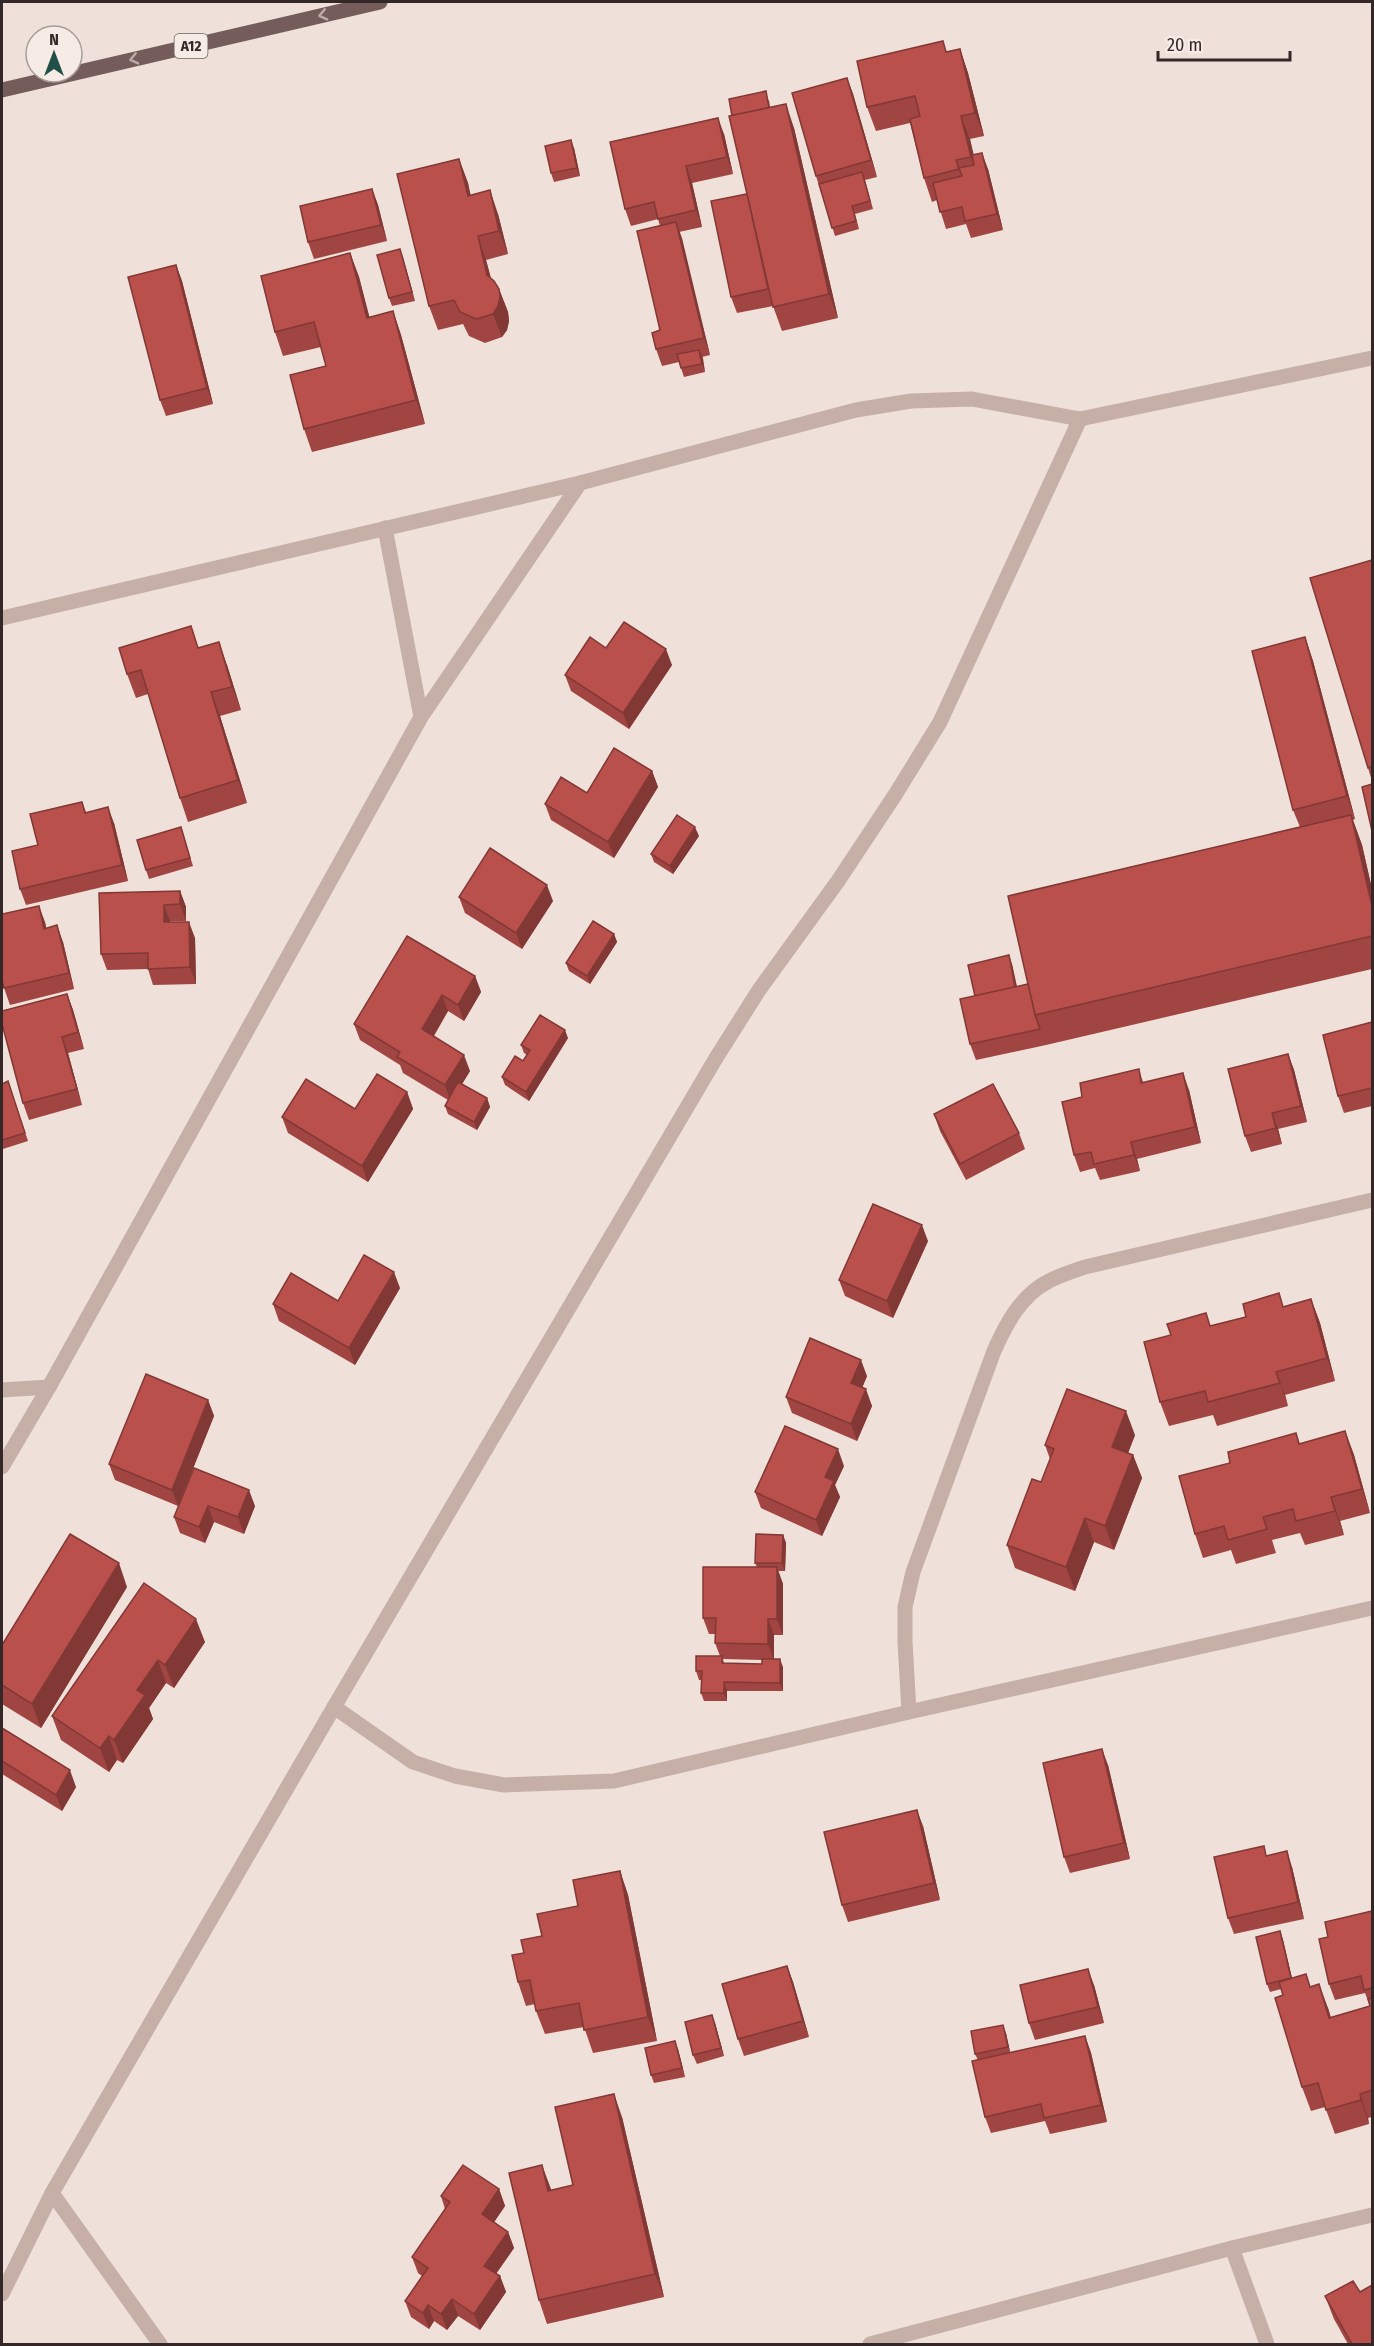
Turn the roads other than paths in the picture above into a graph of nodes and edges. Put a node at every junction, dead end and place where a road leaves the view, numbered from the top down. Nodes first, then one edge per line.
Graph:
1 (380, 2) edge
2 (2, 90) edge
3 (1372, 358) edge
4 (1080, 419) junction
5 (580, 483) junction
6 (385, 528) junction
7 (2, 618) edge
8 (421, 717) junction
9 (1372, 1200) edge
10 (49, 1387) junction
11 (2, 1390) edge
12 (2, 1467) edge
13 (1372, 1608) edge
14 (334, 1707) junction
15 (909, 1712) junction
16 (52, 2193) junction
17 (1372, 2215) edge
18 (1232, 2248) junction
19 (2, 2294) edge
20 (160, 2344) edge
21 (870, 2344) edge
22 (1267, 2344) edge

1 -> 2 main road, A12
3 - 4 street
4 - 5 street
4 - 14 street
5 - 6 street
5 - 8 street
6 - 7 street
6 - 8 street
8 - 10 street
9 - 15 street
10 - 11 street
10 - 12 street
13 - 15 street
14 - 15 street
14 - 16 street
16 - 19 street
16 - 20 street
17 - 18 street
18 - 21 street
18 - 22 street

